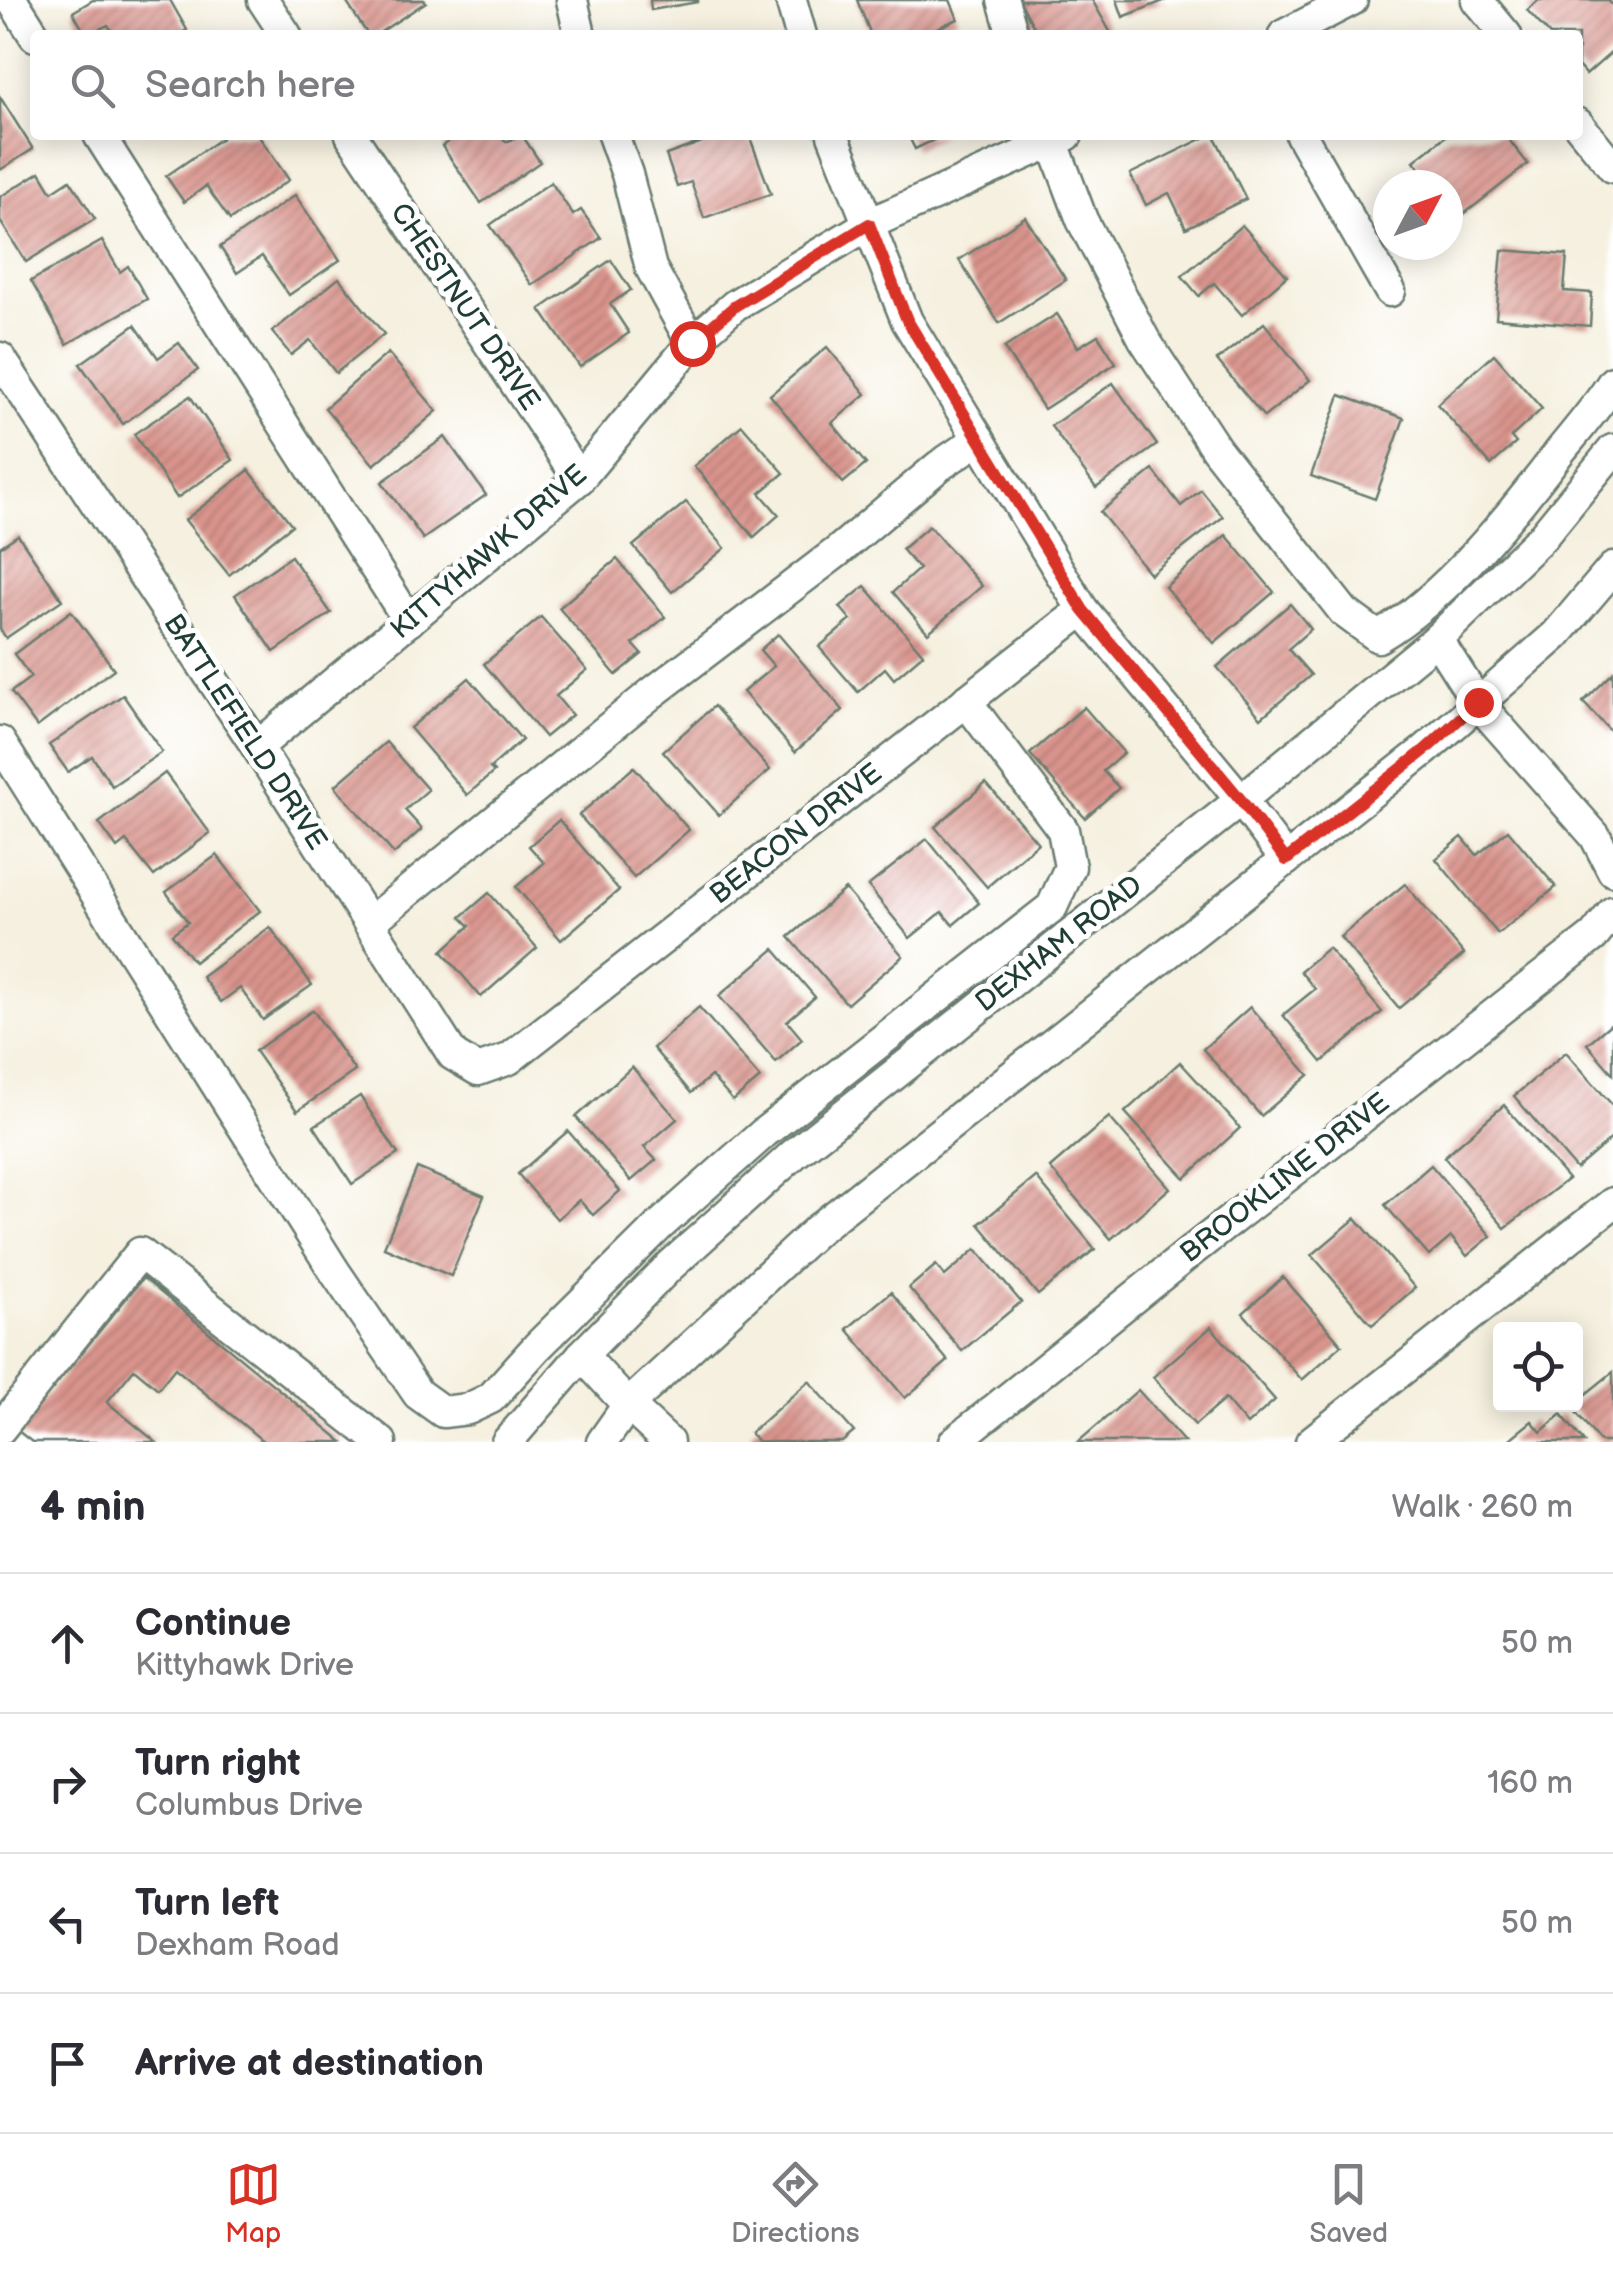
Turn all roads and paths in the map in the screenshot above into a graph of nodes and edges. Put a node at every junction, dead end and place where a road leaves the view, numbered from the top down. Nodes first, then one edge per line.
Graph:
1 (12, 0) edge
2 (263, 0) edge
3 (572, 0) edge
4 (791, 0) edge
5 (1003, 0) edge
6 (1352, 0) edge
7 (1477, 0) edge
8 (31, 30) edge
9 (283, 30) edge
10 (579, 30) edge
11 (800, 30) edge
12 (1012, 30) edge
13 (1294, 30) edge
14 (1502, 30) edge
15 (1583, 130) edge
16 (103, 140) edge
17 (354, 140) edge
18 (615, 140) edge
19 (835, 140) edge
20 (1050, 140) edge
21 (1057, 140) edge
22 (1304, 140) edge
23 (1613, 167) edge
24 (869, 224) junction
25 (1390, 291) dead end
26 (692, 343) junction
27 (0, 358) edge
28 (1613, 382) edge
29 (979, 438) junction
30 (1613, 450) edge
31 (579, 480) junction
32 (1613, 568) edge
33 (1083, 610) junction
34 (409, 621) junction
35 (1437, 639) junction
36 (966, 701) junction
37 (1478, 702) junction
38 (0, 742) edge
39 (257, 748) junction
40 (1241, 800) junction
41 (1286, 860) junction
42 (1613, 871) edge
43 (1613, 912) edge
44 (369, 923) junction
45 (509, 1059) joint
46 (1613, 1203) edge
47 (582, 1355) junction
48 (628, 1406) junction
49 (0, 1429) edge
50 (381, 1442) edge
51 (507, 1442) edge
52 (602, 1442) edge
53 (668, 1442) edge
54 (954, 1442) edge
55 (1310, 1442) edge

1 - 8 street
2 - 9 street
3 - 10 street
4 - 11 street
5 - 12 street
6 - 13 street
7 - 14 street
15 - 23 street
16 - 34 street
17 - 31 street, CHESTNUT DRIVE
18 - 26 street
19 - 24 street
20 - 24 street, KITTYHAWK DRIVE
21 - 28 street
22 - 25 street
24 - 26 street, KITTYHAWK DRIVE
24 - 29 street
26 - 31 street, KITTYHAWK DRIVE
27 - 39 street, BATTLEFIELD DRIVE
29 - 33 street
29 - 44 street
30 - 35 street, DEXHAM ROAD
31 - 34 street, KITTYHAWK DRIVE
32 - 37 street
33 - 36 street, BEACON DRIVE
33 - 40 street
34 - 39 street, KITTYHAWK DRIVE
35 - 37 street
35 - 40 street, DEXHAM ROAD
36 - 38 street
36 - 45 street, BEACON DRIVE
37 - 41 street
37 - 42 street
39 - 44 street, BATTLEFIELD DRIVE
40 - 41 street
40 - 47 street, DEXHAM ROAD
41 - 48 street
43 - 54 street, BROOKLINE DRIVE
44 - 45 street, BATTLEFIELD DRIVE
46 - 55 street
47 - 48 street
47 - 51 street, DEXHAM ROAD
48 - 52 street
48 - 53 street
49 - 50 street

